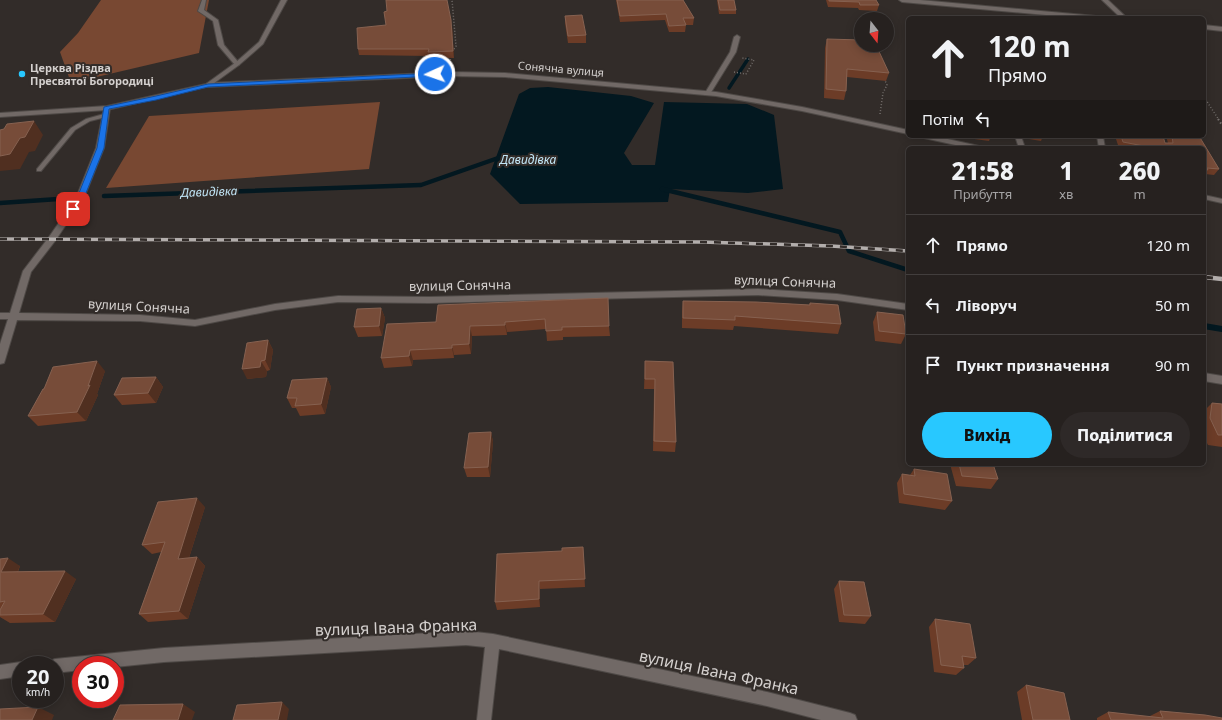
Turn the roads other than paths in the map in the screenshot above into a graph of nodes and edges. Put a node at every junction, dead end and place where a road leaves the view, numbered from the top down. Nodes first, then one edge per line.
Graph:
1 (204, 0) edge
2 (284, 0) edge
3 (902, 0) edge
4 (1105, 0) edge
5 (1074, 16) edge
6 (1122, 16) edge
7 (1206, 27) edge
8 (1222, 29) edge
9 (737, 37) dead end
10 (237, 64) junction
11 (208, 85) junction
12 (708, 93) junction
13 (106, 112) junction
14 (0, 115) edge
15 (906, 132) edge
16 (933, 138) edge
17 (970, 146) edge
18 (39, 170) dead end
19 (1206, 197) edge
20 (1222, 201) edge
21 (906, 307) edge
22 (0, 316) edge
23 (14, 316) junction
24 (0, 360) edge
25 (1206, 377) edge
26 (1222, 380) edge
27 (493, 641) junction
28 (64, 665) edge
29 (12, 670) edge
30 (0, 672) edge
31 (484, 720) edge
32 (850, 720) edge

1 - 10 lane
2 - 10 street
3 - 5 street
4 - 6 street
7 - 8 street
9 - 12 lane
10 - 11 street
11 - 12 street, Сонячна вулиця
11 - 13 street
12 - 15 street, Сонячна вулиця
13 - 14 street
13 - 18 lane
13 - 23 street
16 - 17 street
19 - 20 street
21 - 23 street, вулиця Сонячна
22 - 23 street, вулиця Сонячна
23 - 24 street
25 - 26 street
27 - 28 street, вулиця Івана Франка
27 - 31 street
27 - 32 street, вулиця Івана Франка
29 - 30 street

